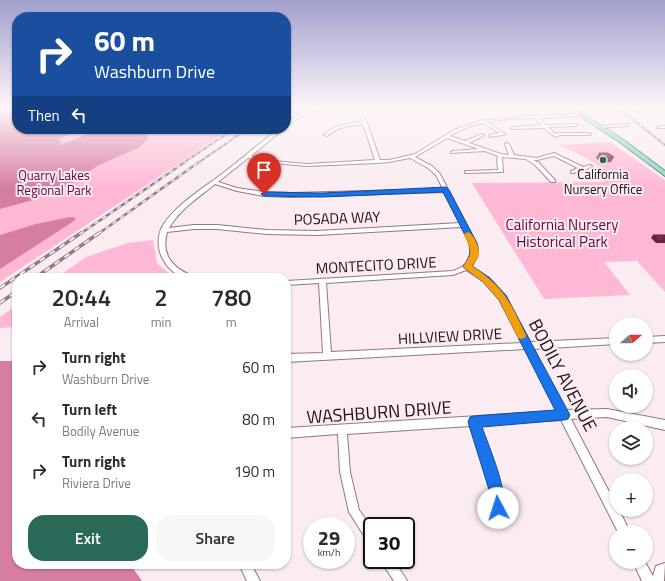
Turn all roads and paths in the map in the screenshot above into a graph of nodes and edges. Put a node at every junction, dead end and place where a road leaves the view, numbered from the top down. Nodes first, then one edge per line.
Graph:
1 (274, 134) edge
2 (369, 134) edge
3 (442, 134) edge
4 (451, 134) edge
5 (501, 134) edge
6 (561, 134) edge
7 (588, 134) edge
8 (603, 134) edge
9 (610, 134) edge
10 (482, 135) dead end
11 (577, 135) joint
12 (447, 136) junction
13 (490, 136) dead end
14 (467, 142) junction
15 (507, 144) dead end
16 (483, 150) junction
17 (453, 152) dead end
18 (500, 155) junction
19 (246, 156) junction
20 (411, 156) junction
21 (640, 156) junction
22 (512, 157) junction
23 (526, 158) junction
24 (378, 162) junction
25 (590, 166) dead end
26 (583, 168) junction
27 (467, 172) dead end
28 (573, 172) dead end
29 (665, 174) edge
30 (215, 182) junction
31 (553, 182) dead end
32 (446, 190) junction
33 (463, 225) junction
34 (164, 230) junction
35 (467, 267) junction
36 (179, 273) edge
37 (322, 281) junction
38 (291, 283) edge
39 (665, 339) edge
40 (653, 340) edge
41 (609, 341) edge
42 (527, 346) junction
43 (327, 356) junction
44 (291, 358) edge
45 (564, 415) junction
46 (474, 422) junction
47 (665, 425) edge
48 (342, 429) junction
49 (291, 434) edge
50 (498, 508) dead end
51 (363, 525) edge
52 (620, 525) edge
53 (248, 569) edge
54 (392, 569) edge
55 (643, 569) edge
56 (665, 569) edge
57 (254, 581) edge
58 (401, 581) edge
59 (649, 581) edge
60 (658, 581) edge

1 - 19 street
2 - 24 street
3 - 20 street
4 - 12 street
5 - 13 street
6 - 11 street
7 - 11 street
8 - 21 main road
9 - 21 main road
10 - 14 street
12 - 14 street
12 - 20 street
14 - 16 street
15 - 22 street
16 - 17 street
16 - 18 street
18 - 22 street
18 - 27 street
19 - 24 street
19 - 30 street
20 - 24 street
20 - 32 street
21 - 29 main road
22 - 23 street
23 - 26 street
23 - 31 street
25 - 26 street
26 - 28 street
30 - 32 street
30 - 34 street
32 - 33 street
33 - 34 street, POSADA WAY
33 - 35 street
34 - 36 street
35 - 37 street, MONTECITO DRIVE
35 - 42 street, BODILY AVENUE
37 - 38 street, MONTECITO DRIVE
37 - 43 street
39 - 40 street
41 - 42 street, HILLVIEW DRIVE
42 - 43 street, HILLVIEW DRIVE
42 - 45 street, BODILY AVENUE
43 - 44 street, HILLVIEW DRIVE
45 - 46 street, WASHBURN DRIVE
45 - 47 street, WASHBURN DRIVE
45 - 52 street, BODILY AVENUE
46 - 48 street, WASHBURN DRIVE
46 - 50 street
48 - 49 street, WASHBURN DRIVE
48 - 51 street
53 - 57 street
54 - 58 street
55 - 59 street
56 - 60 street

